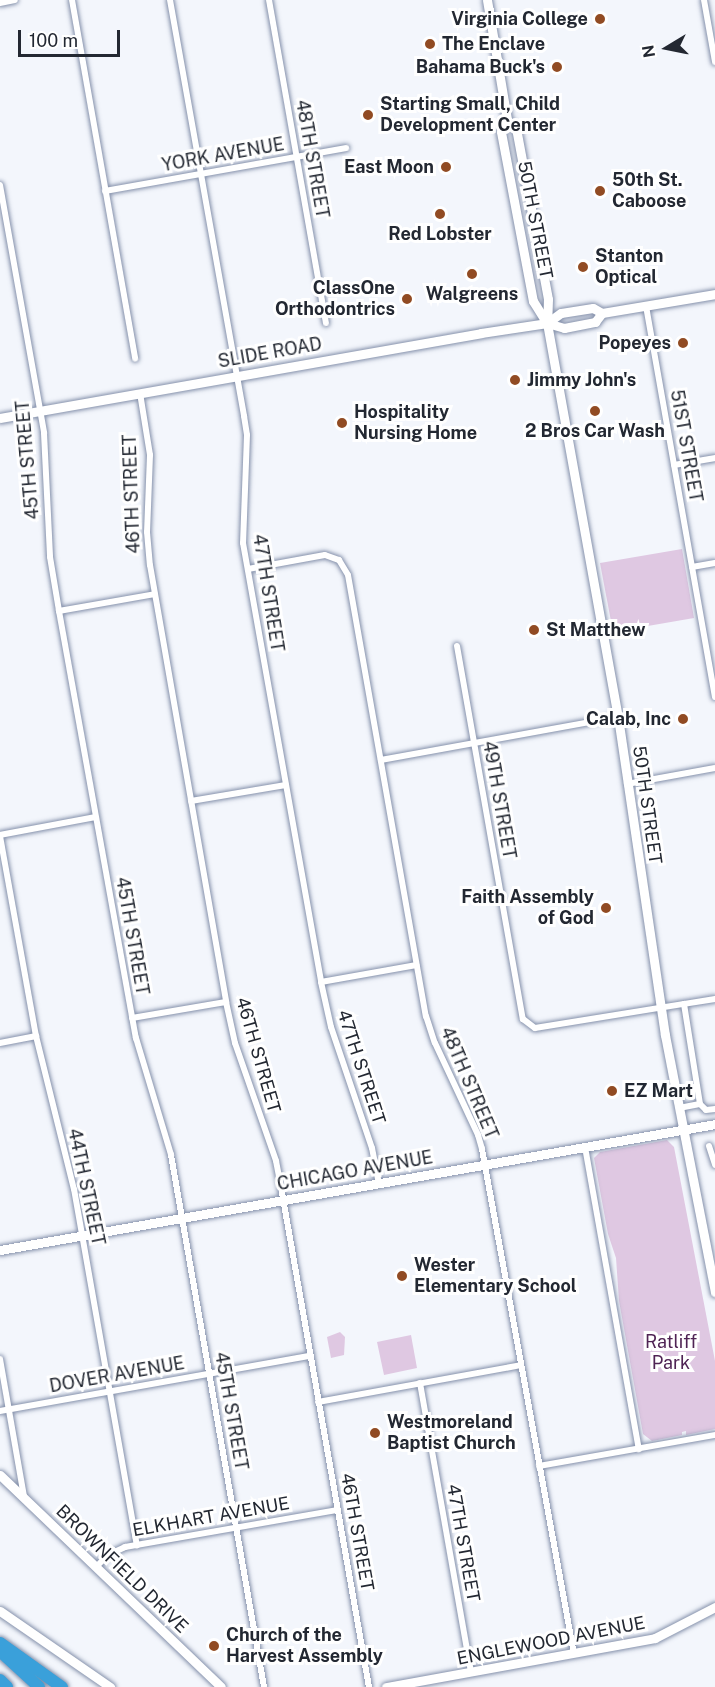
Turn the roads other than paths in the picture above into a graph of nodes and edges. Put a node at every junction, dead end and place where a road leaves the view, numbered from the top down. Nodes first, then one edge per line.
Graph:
1 (15, 0) edge
2 (72, 0) edge
3 (170, 0) edge
4 (269, 0) edge
5 (487, 0) edge
6 (704, 0) edge
7 (0, 3) edge
8 (715, 62) edge
9 (507, 120) junction
10 (346, 148) dead end
11 (297, 157) junction
12 (201, 174) junction
13 (0, 185) edge
14 (105, 190) junction
15 (2, 209) edge
16 (715, 294) edge
17 (646, 306) junction
18 (602, 313) junction
19 (326, 323) dead end
20 (547, 323) junction
21 (135, 358) dead end
22 (237, 376) junction
23 (140, 393) junction
24 (40, 411) junction
25 (0, 418) edge
26 (715, 458) edge
27 (674, 465) junction
28 (715, 563) edge
29 (692, 567) junction
30 (248, 569) junction
31 (155, 594) junction
32 (59, 611) junction
33 (457, 646) dead end
34 (715, 697) edge
35 (618, 717) junction
36 (473, 743) junction
37 (381, 759) junction
38 (715, 768) edge
39 (627, 784) junction
40 (286, 785) junction
41 (191, 801) junction
42 (95, 817) junction
43 (0, 836) edge
44 (416, 965) junction
45 (321, 982) junction
46 (715, 999) edge
47 (226, 1002) junction
48 (684, 1004) junction
49 (660, 1007) junction
50 (132, 1018) junction
51 (36, 1036) junction
52 (0, 1043) edge
53 (700, 1104) junction
54 (679, 1108) junction
55 (715, 1109) edge
56 (715, 1124) edge
57 (683, 1130) junction
58 (709, 1146) dead end
59 (585, 1147) junction
60 (484, 1165) junction
61 (715, 1165) edge
62 (379, 1184) junction
63 (284, 1200) junction
64 (182, 1218) junction
65 (82, 1236) junction
66 (0, 1250) edge
67 (715, 1292) edge
68 (310, 1356) junction
69 (0, 1359) edge
70 (521, 1365) junction
71 (209, 1374) junction
72 (420, 1383) junction
73 (109, 1391) junction
74 (318, 1402) junction
75 (9, 1409) junction
76 (0, 1411) edge
77 (715, 1435) edge
78 (639, 1449) junction
79 (539, 1466) junction
80 (0, 1475) edge
81 (25, 1498) junction
82 (338, 1510) junction
83 (236, 1527) junction
84 (136, 1545) junction
85 (96, 1567) junction
86 (715, 1607) edge
87 (0, 1611) edge
88 (0, 1643) edge
89 (0, 1651) edge
90 (574, 1654) junction
91 (471, 1672) junction
92 (0, 1680) edge
93 (7, 1687) edge
94 (39, 1687) edge
95 (62, 1687) edge
96 (110, 1687) edge
97 (221, 1687) edge
98 (264, 1687) edge
99 (369, 1687) edge
100 (386, 1687) edge

1 - 7 street
2 - 14 street
3 - 12 street, 47TH STREET
4 - 11 street, 48TH STREET
5 - 9 main road, 50TH STREET
6 - 8 street
9 - 20 main road, 50TH STREET
9 - 20 main road, 50TH STREET
10 - 11 street, YORK AVENUE
11 - 12 street, YORK AVENUE
11 - 19 street, 48TH STREET
12 - 14 street, YORK AVENUE
12 - 22 street, 47TH STREET
13 - 15 street, 45TH STREET
14 - 21 street
15 - 24 street, 45TH STREET
16 - 17 main road, SLIDE ROAD
17 - 18 main road, SLIDE ROAD
17 - 27 street, 51ST STREET
18 - 20 main road, SLIDE ROAD
18 - 20 main road, SLIDE ROAD
20 - 22 main road, SLIDE ROAD
20 - 35 main road, 50TH STREET
22 - 23 main road, SLIDE ROAD
22 - 30 street, 47TH STREET
23 - 24 main road, SLIDE ROAD
23 - 31 street, 46TH STREET
24 - 25 main road, SLIDE ROAD
24 - 32 street, 45TH STREET
26 - 27 street
27 - 29 street, 51ST STREET
28 - 29 street
29 - 34 street, 51ST STREET
30 - 37 street, 48TH STREET
30 - 40 street, 47TH STREET
31 - 32 street
31 - 41 street, 46TH STREET
32 - 42 street, 45TH STREET
33 - 36 street, 49TH STREET
35 - 36 street
35 - 39 main road, 50TH STREET
36 - 37 street
36 - 49 street, 49TH STREET
37 - 44 street, 48TH STREET
38 - 39 street
39 - 49 main road, 50TH STREET
40 - 41 street
40 - 45 street, 47TH STREET
41 - 47 street, 46TH STREET
42 - 43 street
42 - 50 street, 45TH STREET
43 - 51 street, 44TH STREET
44 - 45 street
44 - 60 street, 48TH STREET
45 - 62 street, 47TH STREET
46 - 48 street
47 - 50 street
47 - 63 street, 46TH STREET
48 - 49 street
48 - 53 street
49 - 54 main road, 50TH STREET
50 - 64 street, 45TH STREET
51 - 52 street
51 - 65 street, 44TH STREET
53 - 54 street
53 - 55 street
54 - 57 main road, 50TH STREET
56 - 57 main road, CHICAGO AVENUE
57 - 59 main road, CHICAGO AVENUE
57 - 67 main road, 50TH STREET
58 - 61 street
59 - 60 main road, CHICAGO AVENUE
59 - 78 street
60 - 62 main road, CHICAGO AVENUE
60 - 70 street, 48TH STREET
62 - 63 main road, CHICAGO AVENUE
63 - 64 main road, CHICAGO AVENUE
63 - 68 street, 46TH STREET
64 - 65 main road, CHICAGO AVENUE
64 - 71 street, 45TH STREET
65 - 66 main road, CHICAGO AVENUE
65 - 73 street, 44TH STREET
68 - 71 street, DOVER AVENUE
68 - 74 street, 46TH STREET
69 - 75 street
70 - 72 street
70 - 79 street, 48TH STREET
71 - 73 street, DOVER AVENUE
71 - 83 street, 45TH STREET
72 - 74 street
72 - 91 street, 47TH STREET
73 - 75 street, DOVER AVENUE
73 - 84 street, 44TH STREET
74 - 82 street, 46TH STREET
75 - 76 street, DOVER AVENUE
75 - 81 street
77 - 78 street
78 - 79 street
79 - 90 street, 48TH STREET
80 - 81 main road, BROWNFIELD DRIVE
81 - 85 main road, BROWNFIELD DRIVE
82 - 83 street, ELKHART AVENUE
82 - 99 street, 46TH STREET
83 - 84 street, ELKHART AVENUE
83 - 98 street, 45TH STREET
84 - 85 street, ELKHART AVENUE
85 - 97 main road, BROWNFIELD DRIVE
86 - 90 main road, ENGLEWOOD AVENUE
87 - 96 main road
88 - 95 highway
89 - 94 highway
90 - 91 main road, ENGLEWOOD AVENUE
91 - 100 main road, ENGLEWOOD AVENUE
92 - 93 highway

